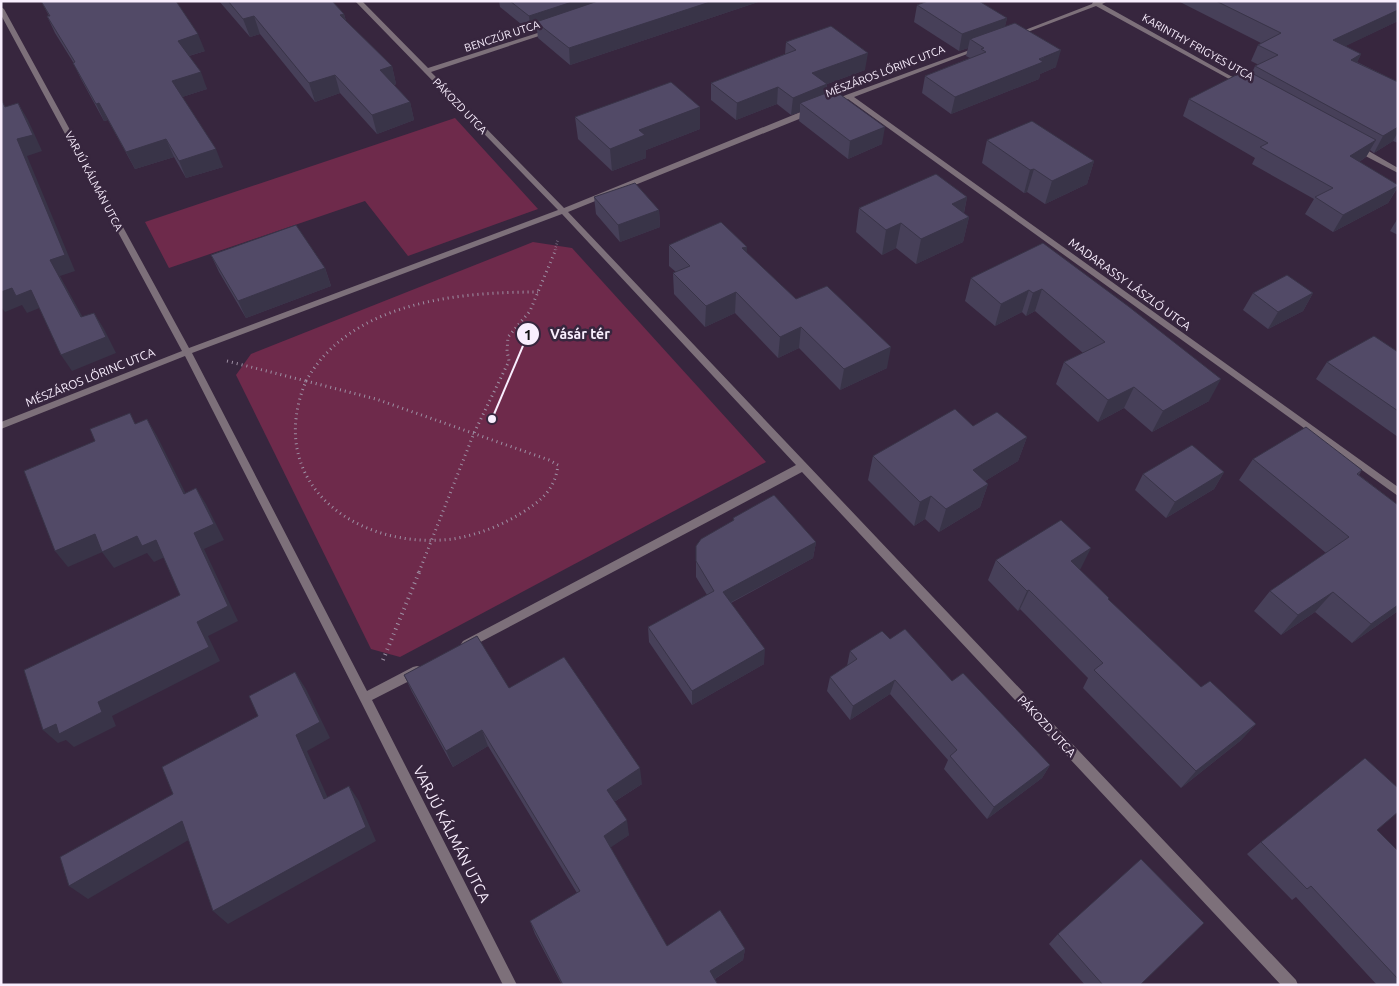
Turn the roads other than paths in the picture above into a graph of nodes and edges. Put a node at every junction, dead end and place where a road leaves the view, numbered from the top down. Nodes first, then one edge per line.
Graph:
1 (358, 1) edge
2 (1105, 1) edge
3 (1094, 3) edge
4 (1, 10) edge
5 (556, 29) edge
6 (1005, 38) edge
7 (986, 45) edge
8 (426, 71) junction
9 (1252, 90) edge
10 (848, 96) junction
11 (830, 104) edge
12 (820, 108) edge
13 (1346, 142) edge
14 (1398, 171) edge
15 (563, 211) junction
16 (187, 352) junction
17 (1, 426) edge
18 (802, 467) junction
19 (1398, 492) edge
20 (461, 647) edge
21 (426, 666) edge
22 (365, 698) junction
23 (510, 985) edge
24 (1291, 985) edge

1 - 8 street, PÁKOZD UTCA
2 - 3 street
3 - 6 street
3 - 9 street, KARINTHY FRIGYES UTCA
4 - 16 street, VARJÚ KÁLMÁN UTCA
5 - 8 street, BENCZÚR UTCA
7 - 10 street, MÉSZÁROS LŐRINC UTCA
8 - 15 street, PÁKOZD UTCA
10 - 11 street, MÉSZÁROS LŐRINC UTCA
10 - 19 street, MADARASSY LÁSZLÓ UTCA
12 - 15 street, MÉSZÁROS LŐRINC UTCA
13 - 14 street
15 - 16 street, MÉSZÁROS LŐRINC UTCA
15 - 18 street, PÁKOZD UTCA
16 - 17 street, MÉSZÁROS LŐRINC UTCA
16 - 22 street, VARJÚ KÁLMÁN UTCA
18 - 20 street
18 - 24 street, PÁKOZD UTCA
21 - 22 street
22 - 23 street, VARJÚ KÁLMÁN UTCA

